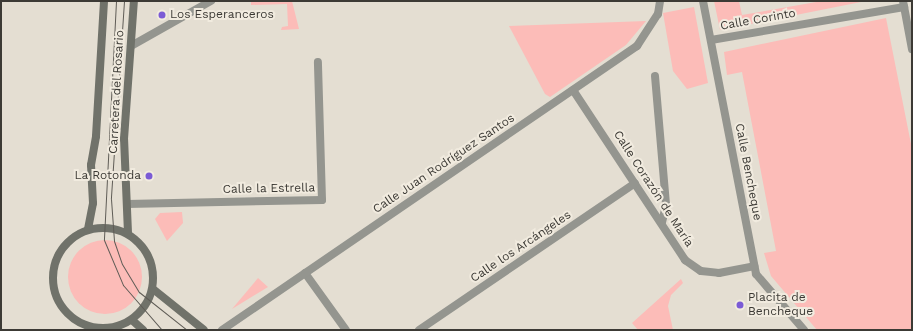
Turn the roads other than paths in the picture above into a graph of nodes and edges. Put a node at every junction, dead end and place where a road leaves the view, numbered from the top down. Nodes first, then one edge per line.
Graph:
1 (104, 1) edge
2 (134, 1) edge
3 (211, 1) edge
4 (660, 1) edge
5 (703, 1) edge
6 (903, 4) edge
7 (711, 40) junction
8 (131, 46) junction
9 (912, 49) edge
10 (318, 62) dead end
11 (655, 76) dead end
12 (574, 90) junction
13 (635, 183) junction
14 (127, 204) junction
15 (662, 223) junction
16 (88, 229) junction
17 (128, 233) junction
18 (754, 266) junction
19 (305, 272) junction
20 (153, 289) junction
21 (132, 320) junction
22 (79, 322) junction
23 (112, 329) edge
24 (83, 330) edge
25 (143, 330) edge
26 (204, 330) edge
27 (222, 330) edge
28 (346, 330) edge
29 (419, 330) edge
30 (804, 330) edge

1 - 16 main road, Carretera del Rosario
2 - 8 main road, Carretera del Rosario
3 - 8 street
4 - 12 street, Calle Juan Rodríguez Santos
5 - 7 street, Calle Bencheque
6 - 7 street, Calle Corinto
6 - 9 street
7 - 18 street, Calle Bencheque
8 - 14 main road, Carretera del Rosario
10 - 14 street, Calle la Estrella
11 - 15 street
12 - 13 street, Calle Corazón de María
12 - 19 street, Calle Juan Rodríguez Santos
13 - 15 street, Calle Corazón de María
13 - 29 street, Calle los Arcángeles
14 - 17 main road, Carretera del Rosario
15 - 18 street, Calle Corazón de María
16 - 17 main road
16 - 22 main road
17 - 20 main road
18 - 30 street, Calle Bencheque
19 - 27 street, Calle Juan Rodríguez Santos
19 - 28 street
20 - 21 main road
20 - 26 main road
21 - 23 main road
21 - 25 main road
22 - 23 main road
22 - 24 main road

